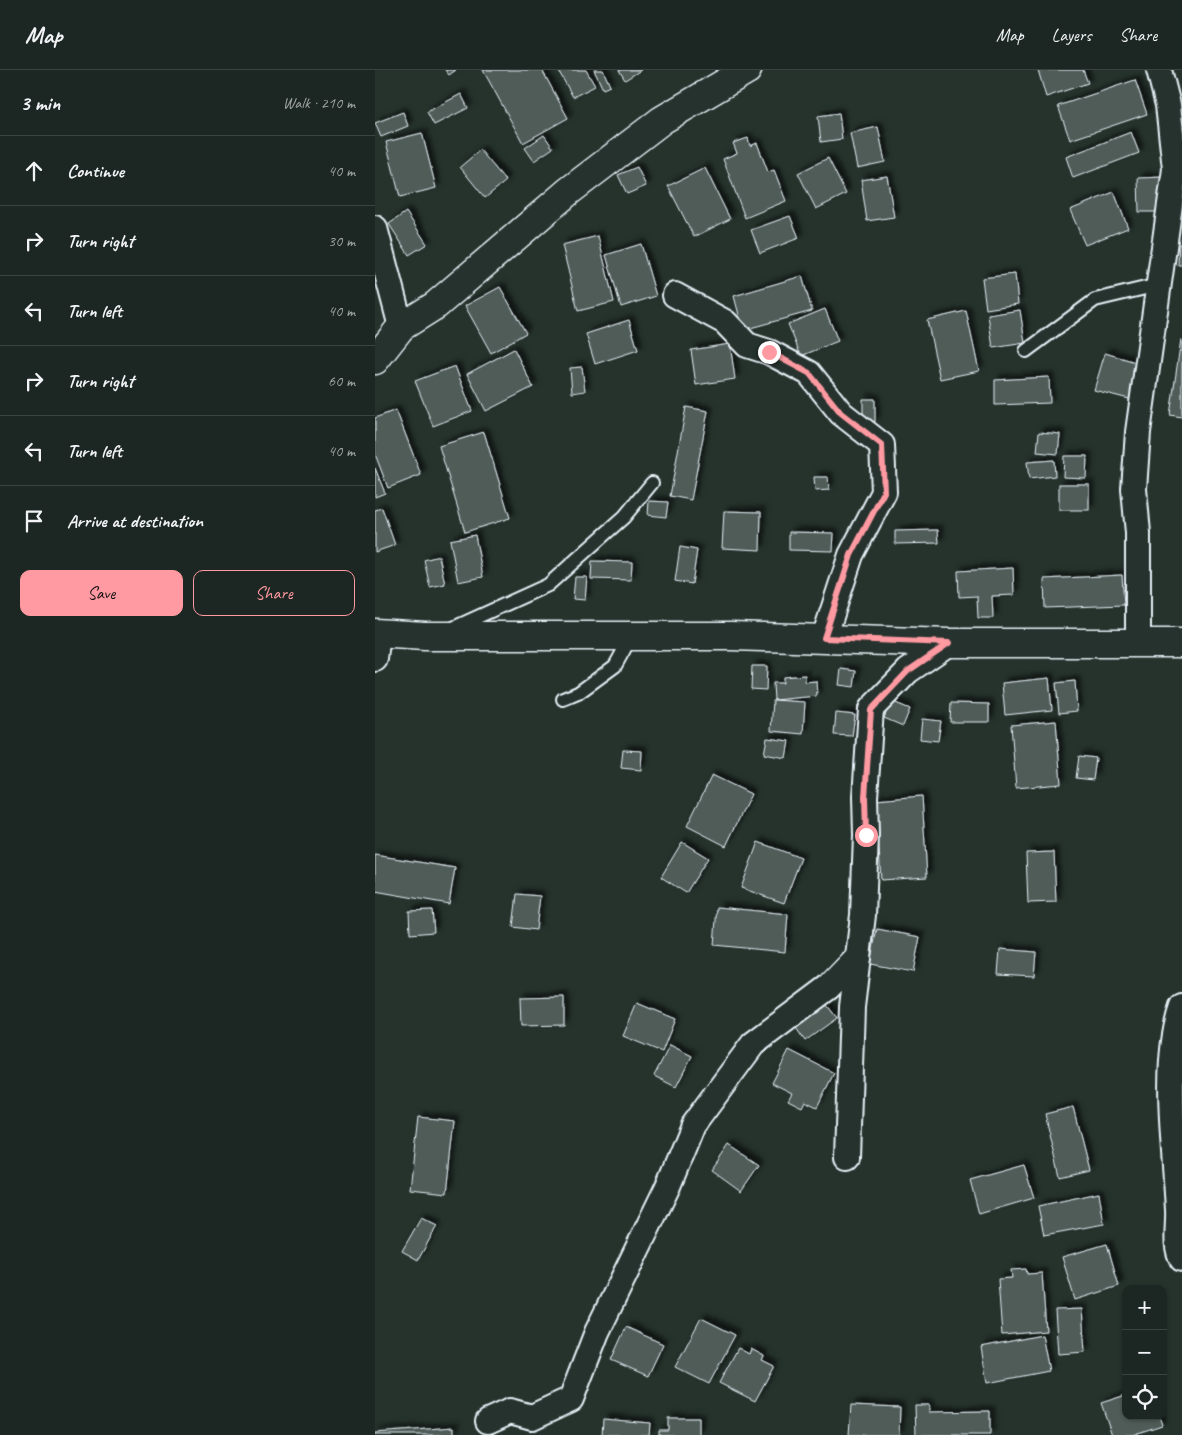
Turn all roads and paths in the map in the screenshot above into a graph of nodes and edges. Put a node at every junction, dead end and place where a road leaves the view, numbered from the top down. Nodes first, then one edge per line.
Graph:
1 (747, 70) edge
2 (1159, 70) edge
3 (1179, 166) edge
4 (375, 228) edge
5 (1158, 285) junction
6 (675, 295) dead end
7 (401, 326) junction
8 (1026, 351) dead end
9 (375, 360) edge
10 (652, 483) dead end
11 (376, 633) edge
12 (436, 636) junction
13 (631, 638) junction
14 (824, 638) junction
15 (949, 643) junction
16 (1138, 643) junction
17 (1182, 643) edge
18 (375, 659) edge
19 (563, 699) dead end
20 (858, 957) junction
21 (1182, 1007) edge
22 (847, 1157) dead end
23 (1182, 1259) edge
24 (488, 1421) dead end

1 - 7 main road
2 - 3 street
3 - 5 street
4 - 7 street
5 - 8 lane
5 - 16 street
6 - 14 street
7 - 9 main road
10 - 12 lane
11 - 12 main road
11 - 18 street
12 - 13 main road
13 - 14 main road
13 - 19 lane
14 - 15 main road
15 - 16 main road
15 - 20 street
16 - 17 main road
20 - 22 street
20 - 24 street
21 - 23 street

